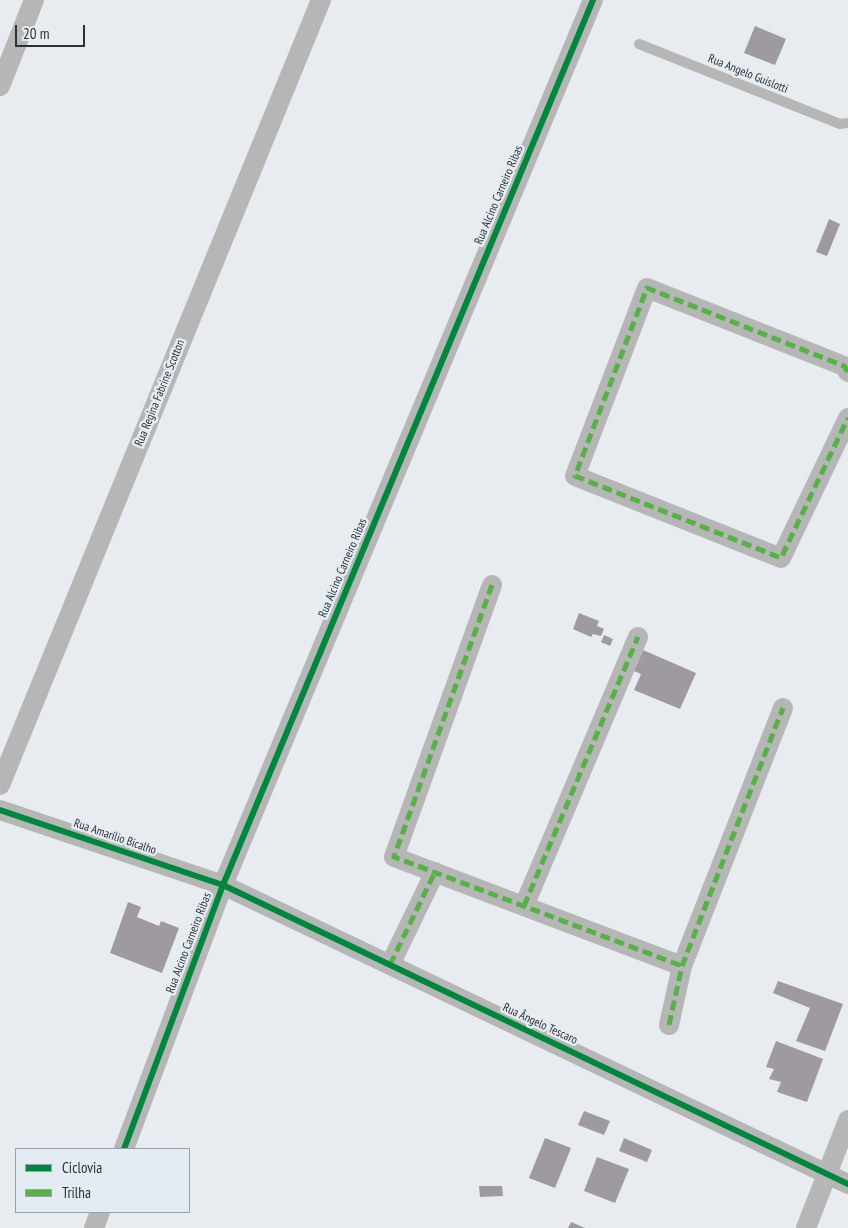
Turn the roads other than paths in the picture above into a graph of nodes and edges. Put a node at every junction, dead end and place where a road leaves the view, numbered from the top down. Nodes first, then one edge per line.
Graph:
1 (34, 0) edge
2 (321, 0) edge
3 (593, 0) edge
4 (639, 44) dead end
5 (0, 86) edge
6 (848, 123) edge
7 (848, 372) edge
8 (848, 418) edge
9 (492, 585) dead end
10 (638, 637) dead end
11 (782, 708) dead end
12 (0, 785) edge
13 (0, 810) edge
14 (435, 872) junction
15 (223, 885) junction
16 (524, 906) junction
17 (390, 965) junction
18 (682, 966) junction
19 (669, 1026) dead end
20 (848, 1120) edge
21 (124, 1148) edge
22 (828, 1174) junction
23 (848, 1184) edge
24 (100, 1213) edge
25 (94, 1228) edge
26 (806, 1228) edge

1 - 5 street
2 - 12 street, Rua Regina Fabrine Scotton
3 - 15 street, Rua Alcino Carneiro Ribas
4 - 6 lane, Rua Angelo Guislotti
7 - 8 street
9 - 14 street
10 - 16 street
11 - 18 street
13 - 15 street, Rua Amarílio Bicalho
14 - 16 street
14 - 17 street
15 - 17 street, Rua Ângelo Tescaro
15 - 21 street, Rua Alcino Carneiro Ribas
16 - 18 street
17 - 22 street, Rua Ângelo Tescaro
18 - 19 street
20 - 22 street
22 - 23 street, Rua Ângelo Tescaro
22 - 26 street
24 - 25 street

